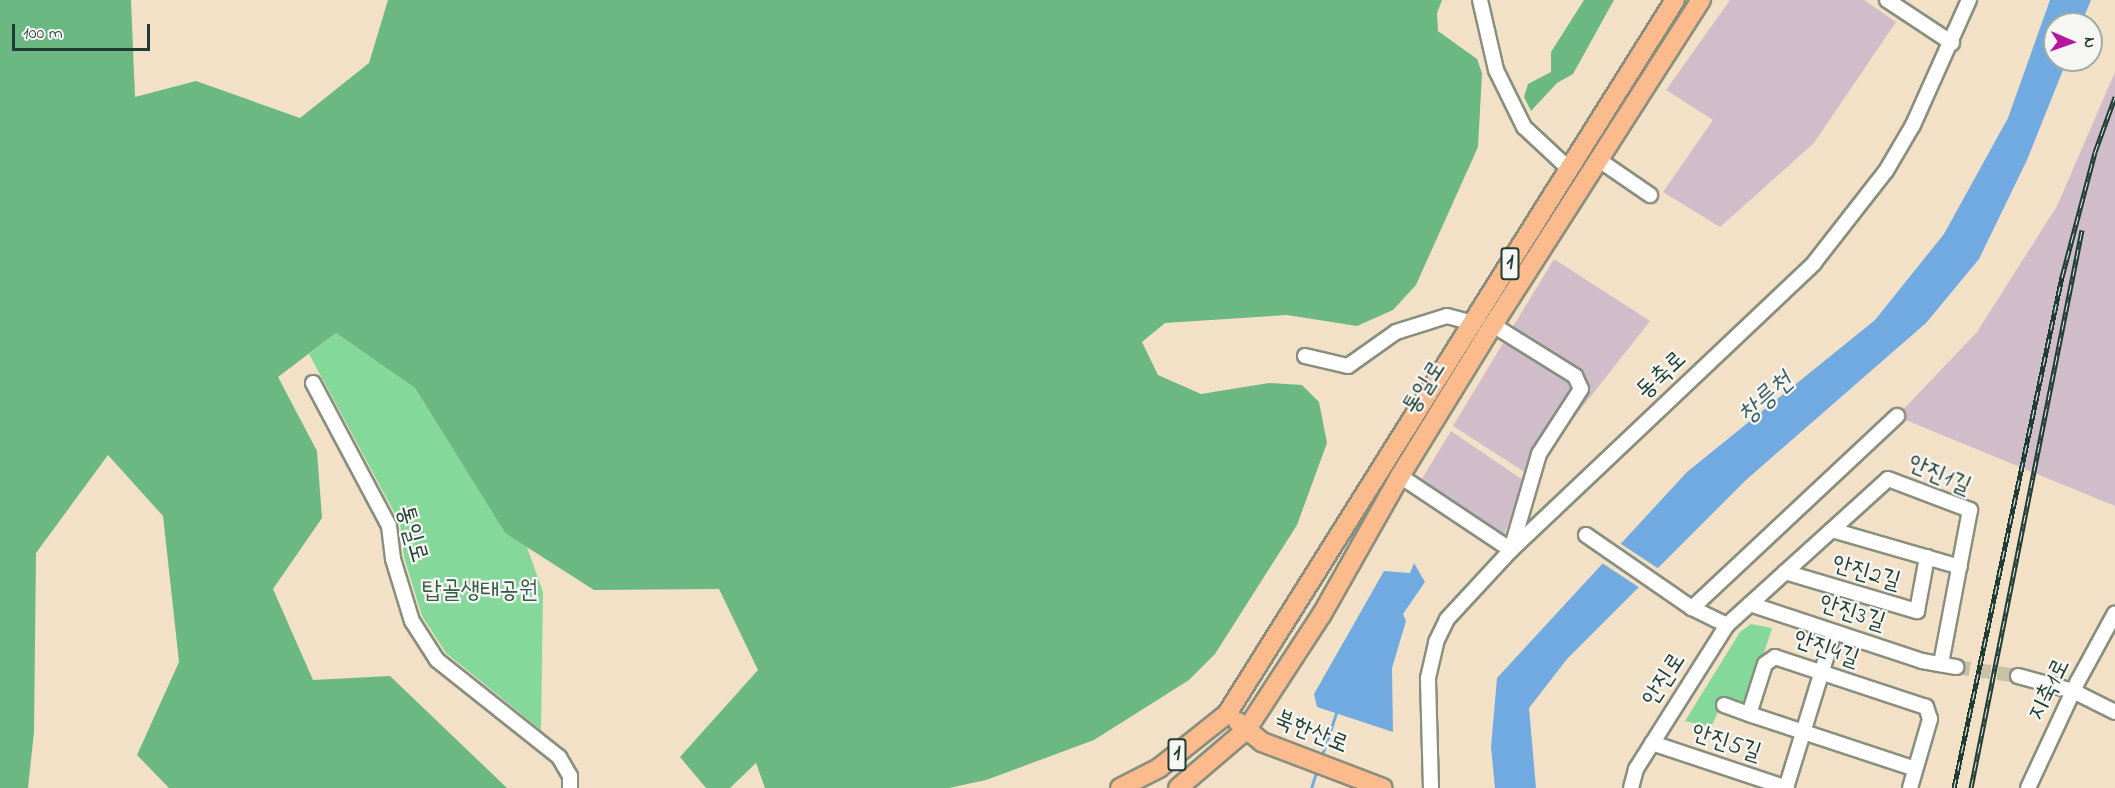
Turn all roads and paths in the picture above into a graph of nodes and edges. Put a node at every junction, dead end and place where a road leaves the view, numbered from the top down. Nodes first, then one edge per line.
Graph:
1 (1480, 0) edge
2 (1667, 0) edge
3 (1675, 0) edge
4 (1701, 0) edge
5 (1715, 0) edge
6 (1887, 0) edge
7 (1969, 0) edge
8 (1952, 43) junction
9 (1635, 63) junction
10 (1652, 79) junction
11 (1599, 160) junction
12 (1569, 168) junction
13 (1650, 195) dead end
14 (1474, 323) junction
15 (1493, 325) junction
16 (1305, 356) dead end
17 (313, 383) dead end
18 (1897, 416) dead end
19 (1400, 476) junction
20 (1832, 530) junction
21 (1590, 538) dead end
22 (1511, 550) junction
23 (1927, 557) junction
24 (1960, 567) junction
25 (1785, 572) junction
26 (1750, 604) junction
27 (1692, 608) junction
28 (2115, 613) edge
29 (1727, 625) junction
30 (1834, 632) junction
31 (1941, 664) junction
32 (1956, 667) tunnel mouth
33 (1821, 674) junction
34 (2018, 676) tunnel mouth
35 (2073, 691) junction
36 (1724, 705) dead end
37 (2115, 712) edge
38 (1227, 714) junction
39 (1749, 714) junction
40 (1247, 729) junction
41 (1803, 732) junction
42 (1652, 743) junction
43 (1915, 769) junction
44 (570, 788) edge
45 (1120, 788) edge
46 (1178, 788) edge
47 (1383, 788) edge
48 (1431, 788) edge
49 (1630, 788) edge
50 (1786, 788) edge
51 (1910, 788) edge
52 (2028, 788) edge

1 - 12 street
2 - 9 main road
3 - 9 main road, 통일로 / 1
4 - 10 main road, 통일로 / 1
5 - 10 main road
6 - 8 street
7 - 8 street, 동축로
8 - 22 street, 동축로
9 - 12 main road, 통일로 / 1
10 - 11 main road, 통일로 / 1
11 - 13 street
11 - 15 main road, 통일로 / 1
12 - 14 main road, 통일로 / 1
14 - 16 street
14 - 38 main road, 통일로 / 1
15 - 19 main road, 통일로 / 1
15 - 22 street
17 - 44 street, 통일로
18 - 27 street
19 - 22 street
19 - 40 main road, 통일로 / 1
20 - 23 street, 안진2길
20 - 24 street, 안진1길
20 - 25 street, 안진1길
21 - 27 street
22 - 48 street, 동축로
23 - 24 street, 안진2길
23 - 25 street, 안진2길
24 - 31 street, 안진1길
25 - 26 street, 안진1길
26 - 29 street, 안진로
26 - 30 street, 안진3길
27 - 29 street
28 - 35 street, 지축1로
29 - 42 street, 안진로
30 - 31 street, 안진3길
30 - 33 street
31 - 32 street, 안진3길
33 - 39 street, 안진4길
33 - 41 street
33 - 43 street, 안진4길
34 - 35 street
35 - 37 street
35 - 52 street, 지축1로
36 - 39 street
38 - 40 main road, 북한산로
38 - 45 main road, 통일로 / 1
39 - 41 street
40 - 46 main road, 통일로 / 1
40 - 47 main road, 북한산로
41 - 43 street
41 - 50 street
42 - 49 street, 안진로
42 - 50 street, 안진5길
43 - 51 street

